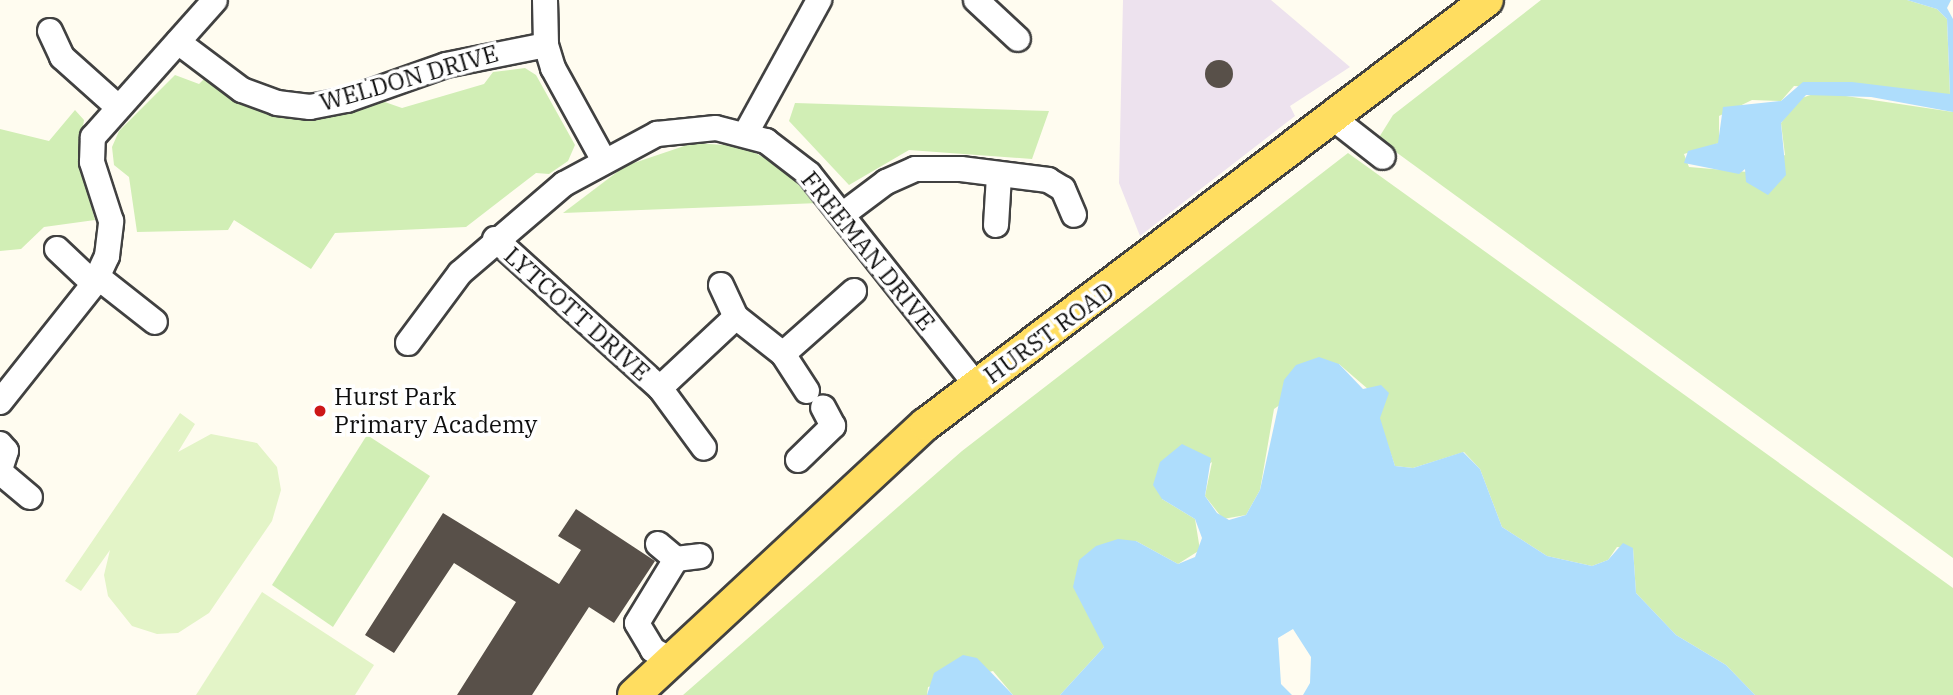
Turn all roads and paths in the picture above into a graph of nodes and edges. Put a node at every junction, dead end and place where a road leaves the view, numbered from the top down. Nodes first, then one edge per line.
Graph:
1 (215, 0) edge
2 (545, 0) edge
3 (819, 0) edge
4 (976, 0) edge
5 (1487, 0) edge
6 (50, 31) dead end
7 (1018, 38) dead end
8 (178, 42) junction
9 (546, 45) junction
10 (118, 107) junction
11 (1333, 118) junction
12 (746, 133) junction
13 (1383, 157) dead end
14 (603, 159) junction
15 (999, 176) junction
16 (842, 215) junction
17 (1074, 215) dead end
18 (996, 225) dead end
19 (495, 239) junction
20 (57, 249) dead end
21 (96, 281) junction
22 (721, 285) dead end
23 (854, 291) dead end
24 (736, 317) junction
25 (155, 322) dead end
26 (408, 343) dead end
27 (783, 355) junction
28 (977, 386) junction
29 (660, 388) junction
30 (0, 402) edge
31 (0, 444) edge
32 (704, 449) dead end
33 (797, 460) dead end
34 (0, 471) edge
35 (30, 497) dead end
36 (678, 553) dead end
37 (671, 660) junction
38 (634, 695) edge

1 - 8 street
2 - 9 street
3 - 12 street
4 - 7 street
5 - 11 main road, HURST ROAD
6 - 10 street
8 - 9 street, WELDON DRIVE
8 - 10 street
9 - 14 street
10 - 21 street
11 - 13 street
11 - 28 main road, HURST ROAD
12 - 14 street, FREEMAN DRIVE
12 - 16 street, FREEMAN DRIVE
14 - 19 street, FREEMAN DRIVE
15 - 16 street
15 - 17 street
15 - 18 street
16 - 28 street, FREEMAN DRIVE
19 - 26 street, FREEMAN DRIVE
19 - 29 street, LYTCOTT DRIVE
20 - 21 street
21 - 25 street
21 - 30 street
22 - 24 street
23 - 27 street
24 - 27 street
24 - 29 street, LYTCOTT DRIVE
27 - 33 street
28 - 37 main road, HURST ROAD
29 - 32 street, LYTCOTT DRIVE
31 - 34 street
34 - 35 street
36 - 37 street
37 - 38 main road, HURST ROAD

